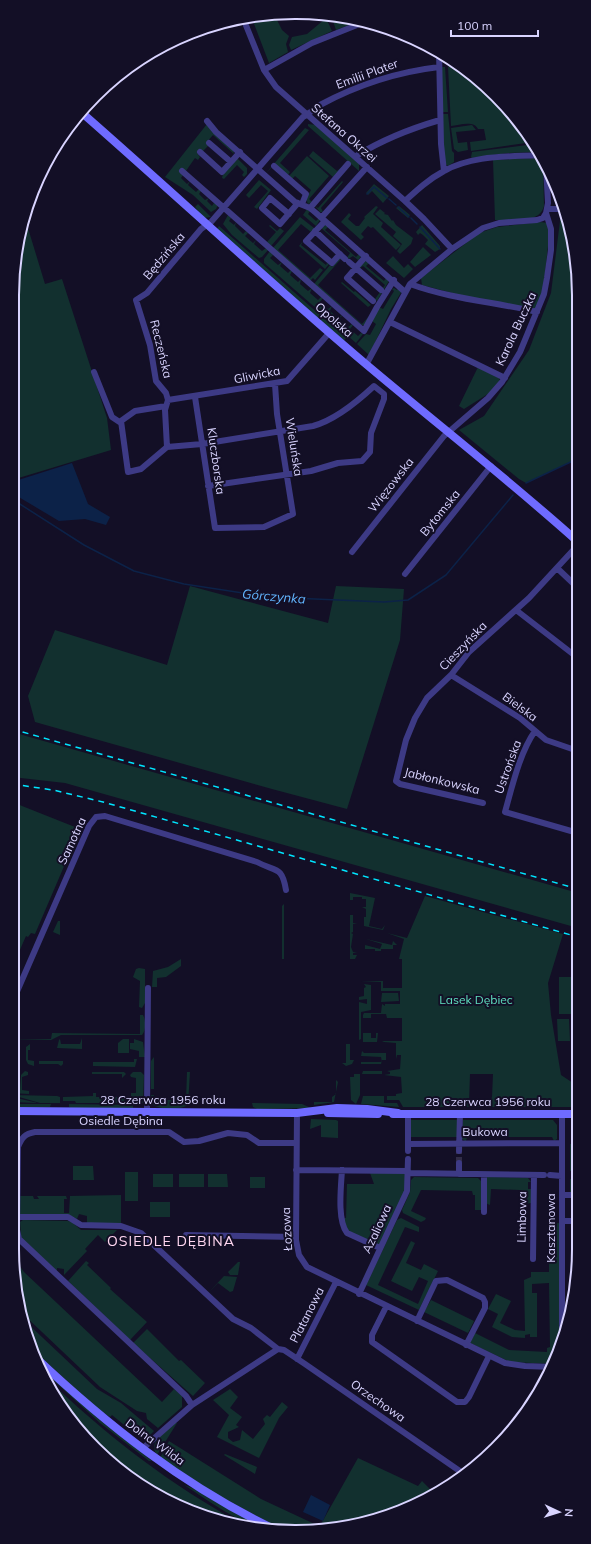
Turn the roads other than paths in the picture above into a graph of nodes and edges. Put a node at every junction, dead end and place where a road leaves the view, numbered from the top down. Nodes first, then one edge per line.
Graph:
1 (245, 23) edge
2 (356, 26) edge
3 (438, 59) edge
4 (439, 67) junction
5 (264, 70) junction
6 (307, 115) junction
7 (85, 116) edge
8 (440, 120) junction
9 (207, 121) dead end
10 (209, 143) dead end
11 (200, 152) dead end
12 (240, 152) junction
13 (534, 155) edge
14 (356, 156) junction
15 (231, 162) junction
16 (348, 164) dead end
17 (274, 166) dead end
18 (367, 167) junction
19 (257, 168) junction
20 (182, 171) dead end
21 (444, 171) junction
22 (546, 179) edge
23 (405, 201) junction
24 (300, 204) junction
25 (223, 207) junction
26 (310, 208) junction
27 (558, 210) edge
28 (546, 211) junction
29 (289, 214) dead end
30 (324, 219) junction
31 (207, 225) junction
32 (315, 231) junction
33 (452, 249) junction
34 (366, 256) junction
35 (345, 258) junction
36 (356, 268) junction
37 (394, 280) junction
38 (410, 284) junction
39 (381, 290) dead end
40 (406, 292) junction
41 (136, 300) joint
42 (373, 300) dead end
43 (537, 312) junction
44 (390, 322) junction
45 (330, 332) junction
46 (366, 364) junction
47 (94, 372) dead end
48 (505, 378) junction
49 (275, 384) junction
50 (195, 397) junction
51 (167, 403) junction
52 (121, 423) junction
53 (280, 430) junction
54 (449, 432) junction
55 (202, 444) junction
56 (167, 447) junction
57 (491, 466) junction
58 (288, 475) junction
59 (208, 486) junction
60 (215, 528) joint
61 (572, 537) edge
62 (352, 552) dead end
63 (572, 552) edge
64 (557, 568) junction
65 (405, 574) dead end
66 (572, 582) edge
67 (516, 610) junction
68 (572, 653) edge
69 (451, 675) junction
70 (535, 731) junction
71 (572, 749) edge
72 (396, 781) joint
73 (483, 803) dead end
74 (572, 831) edge
75 (286, 890) dead end
76 (19, 987) edge
77 (148, 988) dead end
78 (19, 1111) edge
79 (147, 1112) junction
80 (297, 1113) junction
81 (408, 1114) junction
82 (460, 1114) junction
83 (562, 1114) junction
84 (572, 1114) edge
85 (562, 1142) junction
86 (296, 1143) junction
87 (460, 1143) junction
88 (19, 1144) edge
89 (408, 1144) junction
90 (408, 1151) dead end
91 (460, 1151) tunnel mouth
92 (408, 1159) dead end
93 (460, 1163) tunnel mouth
94 (296, 1170) junction
95 (342, 1170) junction
96 (408, 1172) junction
97 (459, 1174) junction
98 (484, 1174) junction
99 (534, 1175) junction
100 (562, 1176) junction
101 (562, 1195) junction
102 (572, 1195) edge
103 (484, 1212) dead end
104 (19, 1218) edge
105 (562, 1221) junction
106 (572, 1221) edge
107 (186, 1235) dead end
108 (296, 1237) junction
109 (19, 1240) edge
110 (380, 1248) junction
111 (533, 1259) dead end
112 (336, 1282) junction
113 (359, 1294) junction
114 (386, 1307) junction
115 (417, 1321) junction
116 (562, 1323) edge
117 (466, 1345) junction
118 (278, 1349) junction
119 (489, 1356) junction
120 (297, 1358) junction
121 (46, 1367) edge
122 (545, 1367) edge
123 (192, 1405) junction
124 (142, 1449) junction
125 (460, 1471) edge
126 (263, 1523) edge

1 - 5 street, Stefana Okrzei
2 - 5 street
3 - 4 street
4 - 6 street, Emilii Plater
4 - 8 street
5 - 6 street, Stefana Okrzei
6 - 14 street, Stefana Okrzei
6 - 19 street, Emilii Plater
7 - 31 street, Opolska
8 - 14 street
8 - 21 street
9 - 12 street
10 - 15 street
11 - 15 street
12 - 15 street
12 - 19 street
13 - 21 street
14 - 18 street, Stefana Okrzei
16 - 26 street
17 - 24 street
18 - 23 street, Stefana Okrzei
18 - 30 street
19 - 24 street
19 - 25 street, Będzińska
20 - 25 street
21 - 23 street
22 - 28 street, Karola Buczka
23 - 33 street, Stefana Okrzei
24 - 26 street
24 - 29 street
25 - 31 street, Będzińska
25 - 37 street
26 - 30 street
27 - 28 street
28 - 33 street
28 - 43 street, Karola Buczka
30 - 32 street
30 - 34 street
31 - 41 street, Będzińska
31 - 45 street, Opolska
32 - 35 street
32 - 35 street
33 - 38 street
34 - 36 street
34 - 37 street
35 - 36 street
36 - 39 street
36 - 42 street
37 - 40 street
38 - 40 street
38 - 43 street
40 - 44 street
41 - 51 street, Reczeńska
43 - 48 street, Karola Buczka
44 - 46 street
44 - 48 street
45 - 46 street, Opolska
45 - 49 street, Gliwicka
46 - 54 street, Opolska
47 - 52 street
48 - 54 street, Karola Buczka
49 - 50 street, Gliwicka
49 - 53 street, Wieluńska
50 - 51 street, Gliwicka
50 - 55 street, Kluczborska
51 - 52 street, Gliwicka
51 - 56 street
52 - 56 street
53 - 55 street
53 - 58 street, Wieluńska
53 - 58 street
54 - 57 street, Opolska
54 - 62 street, Więzowska
55 - 56 street
55 - 59 street, Kluczborska
57 - 61 street, Opolska
57 - 65 street, Bytomska
58 - 59 street
58 - 60 street, Wieluńska
59 - 60 street, Kluczborska
63 - 64 street, Cieszyńska
64 - 66 street
64 - 67 street, Cieszyńska
67 - 68 street
67 - 69 street, Cieszyńska
69 - 70 street, Bielska
69 - 72 street, Cieszyńska
70 - 71 street, Bielska
70 - 74 street, Ustrońska
72 - 73 street, Jabłonkowska
75 - 76 street, Samotna
77 - 79 street
78 - 79 street, 28 Czerwca 1956 roku
79 - 80 street, 28 Czerwca 1956 roku
80 - 81 street, 28 Czerwca 1956 roku
80 - 86 street, Łozowa
81 - 82 street, 28 Czerwca 1956 roku
81 - 89 street
82 - 83 street, 28 Czerwca 1956 roku
82 - 87 street
83 - 84 street, 28 Czerwca 1956 roku
83 - 85 street, Kasztanowa
85 - 87 street, Bukowa
85 - 100 street, Kasztanowa
86 - 88 street, Osiedle Dębina
86 - 94 street, Łozowa
87 - 89 street, Bukowa
87 - 91 street
89 - 90 street
92 - 96 street, Azaliowa
93 - 97 street
94 - 95 street
94 - 108 street, Łozowa
95 - 96 street
95 - 110 street
96 - 97 street
96 - 110 street, Azaliowa
97 - 98 street
98 - 99 street
98 - 103 street
99 - 100 street
99 - 111 street, Limbowa
100 - 101 street, Kasztanowa
101 - 102 street
101 - 105 street, Kasztanowa
104 - 118 street
105 - 106 street
105 - 116 street, Kasztanowa
107 - 108 street
108 - 112 street, Łozowa
109 - 123 street, Osiedle Dębina
110 - 113 street, Azaliowa
112 - 113 street, Łozowa
112 - 120 street, Platanowa
113 - 114 street, Łozowa
114 - 115 street, Łozowa
114 - 119 street
115 - 117 street, Łozowa
115 - 117 street
117 - 119 street, Łozowa
118 - 120 street, Orzechowa
118 - 123 street
119 - 122 street, Łozowa
120 - 125 street, Orzechowa
121 - 124 street, Dolna Wilda
123 - 124 street
124 - 126 street, Dolna Wilda

